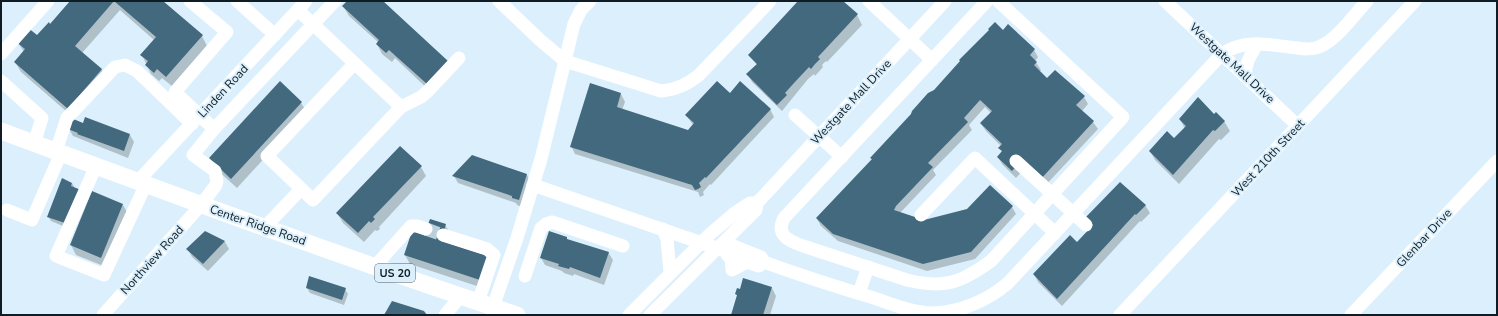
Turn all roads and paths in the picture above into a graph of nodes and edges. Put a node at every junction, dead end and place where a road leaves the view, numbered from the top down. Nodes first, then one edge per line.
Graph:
1 (48, 1) edge
2 (190, 1) edge
3 (238, 1) edge
4 (335, 1) edge
5 (499, 1) edge
6 (590, 1) edge
7 (770, 1) edge
8 (869, 1) edge
9 (944, 1) edge
10 (987, 1) edge
11 (998, 1) edge
12 (1165, 1) edge
13 (1368, 1) edge
14 (1415, 1) edge
15 (302, 6) edge
16 (313, 25) junction
17 (275, 35) junction
18 (909, 39) junction
19 (1257, 44) junction
20 (1, 54) edge
21 (1222, 54) junction
22 (459, 58) dead end
23 (932, 60) junction
24 (566, 61) junction
25 (354, 64) junction
26 (1246, 77) junction
27 (233, 80) junction
28 (1, 82) edge
29 (248, 94) junction
30 (401, 106) junction
31 (795, 115) dead end
32 (196, 120) junction
33 (1298, 126) junction
34 (214, 129) junction
35 (1, 131) edge
36 (819, 136) junction
37 (34, 144) junction
38 (58, 152) junction
39 (842, 157) junction
40 (1016, 161) dead end
41 (1497, 161) edge
42 (96, 166) junction
43 (142, 183) junction
44 (533, 186) junction
45 (301, 189) junction
46 (1052, 195) junction
47 (757, 203) junction
48 (202, 205) junction
49 (7, 210) dead end
50 (1034, 214) junction
51 (1072, 214) junction
52 (921, 215) dead end
53 (1086, 225) dead end
54 (265, 227) junction
55 (426, 229) tunnel mouth
56 (663, 229) junction
57 (1055, 233) junction
58 (442, 235) tunnel mouth
59 (701, 242) junction
60 (623, 246) dead end
61 (725, 252) junction
62 (494, 257) junction
63 (509, 262) junction
64 (764, 262) junction
65 (375, 266) junction
66 (868, 267) junction
67 (670, 272) junction
68 (525, 276) dead end
69 (858, 293) junction
70 (460, 297) junction
71 (486, 305) junction
72 (908, 312) edge
73 (103, 315) edge
74 (445, 315) edge
75 (517, 315) edge
76 (629, 315) edge
77 (650, 315) edge
78 (1120, 315) edge
79 (1351, 315) edge

1 - 20 street
2 - 32 street
3 - 17 street
4 - 16 street
5 - 24 street
6 - 24 street
7 - 24 street
8 - 18 street
9 - 18 street, Westgate Mall Drive
10 - 23 street
11 - 46 street
12 - 21 street, Westgate Mall Drive
13 - 19 street
14 - 33 street, West 210th Street
15 - 16 street
15 - 17 street, Linden Road
16 - 25 street
16 - 29 street
17 - 27 street, Linden Road
18 - 23 street
18 - 36 street, Westgate Mall Drive
19 - 21 street
19 - 26 street
21 - 26 street, Westgate Mall Drive
21 - 51 street
22 - 30 street
23 - 39 street
24 - 44 street
25 - 30 street
25 - 45 street
26 - 33 street, Westgate Mall Drive
27 - 29 street
27 - 32 street, Linden Road
28 - 37 street
29 - 34 street
30 - 45 street
31 - 36 street
32 - 34 street
32 - 38 street
32 - 43 street, Linden Road
33 - 78 street, West 210th Street
34 - 48 street, Northview Road
35 - 37 main road, Center Ridge Road / US 20
36 - 39 street
36 - 47 street, Westgate Mall Drive
37 - 38 main road, Center Ridge Road / US 20
38 - 42 main road, Center Ridge Road / US 20
38 - 49 street
39 - 66 street
40 - 46 street
41 - 79 street, Glenbar Drive
42 - 43 main road, Center Ridge Road / US 20
42 - 43 street, Linden Road
43 - 48 main road, Center Ridge Road / US 20
44 - 56 street
44 - 63 street
45 - 54 street
46 - 50 street
46 - 51 street
47 - 59 street, Westgate Mall Drive
47 - 61 street, Westgate Mall Drive
48 - 54 main road, Center Ridge Road / US 20
48 - 73 street, Northview Road
50 - 52 street
50 - 57 street
50 - 66 street
51 - 53 street
51 - 57 street
54 - 65 main road, Center Ridge Road / US 20
55 - 65 street
56 - 59 street
56 - 67 street
57 - 72 street
58 - 62 street
59 - 61 street
59 - 67 street, Westgate Mall Drive
60 - 68 street
61 - 64 street
61 - 64 street
61 - 77 street, Westgate Mall Drive
62 - 63 street
62 - 71 street
63 - 71 street
64 - 69 street
65 - 70 main road, Center Ridge Road / US 20
66 - 69 street
67 - 76 street, Westgate Mall Drive
69 - 72 street
70 - 71 main road, Center Ridge Road / US 20
70 - 74 street
71 - 75 main road, Center Ridge Road / US 20

